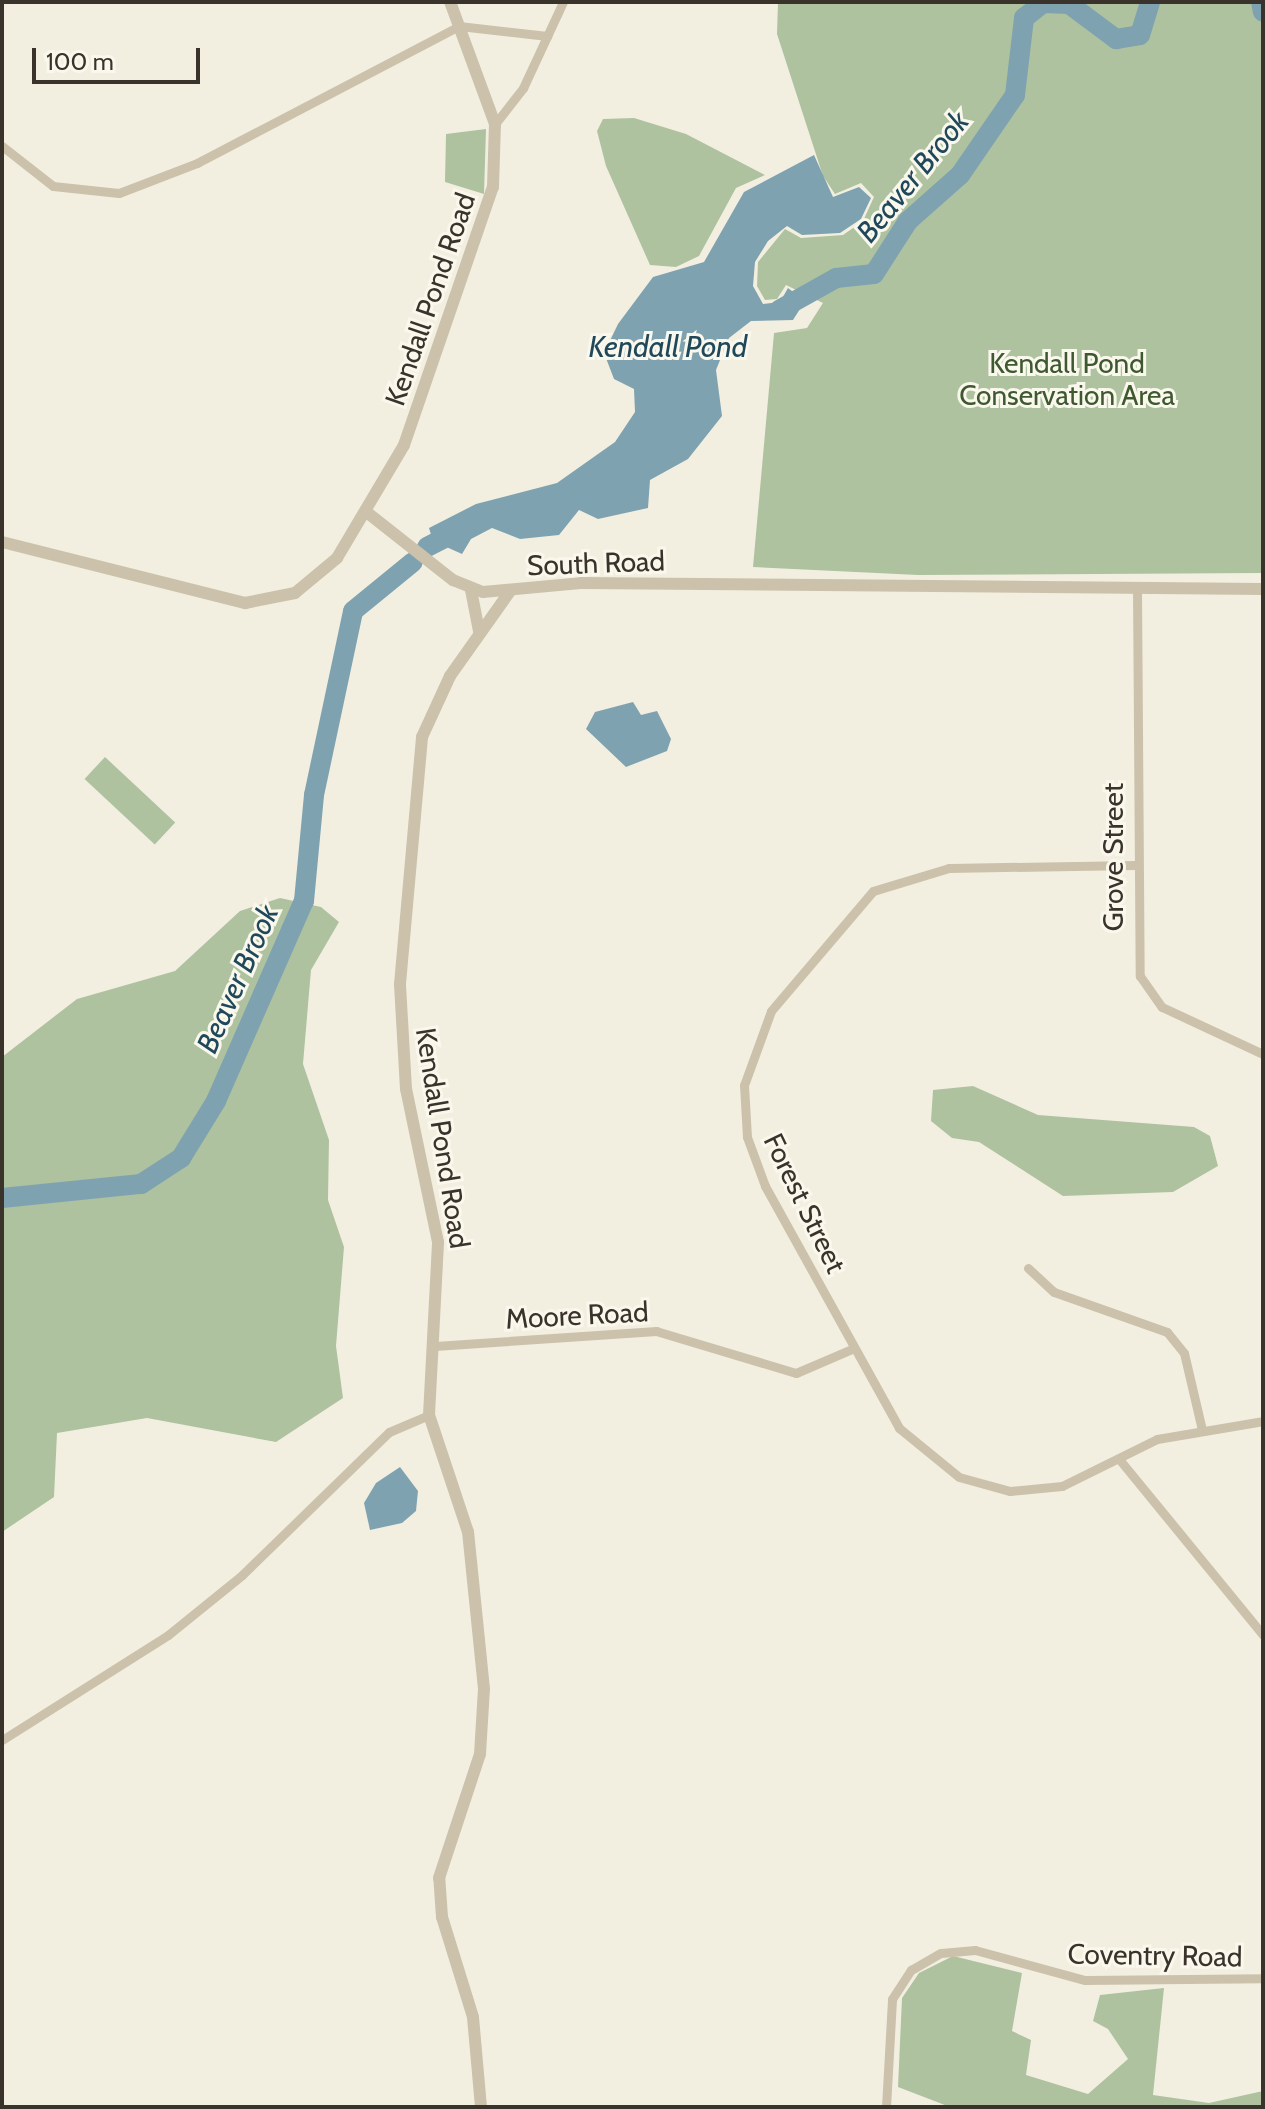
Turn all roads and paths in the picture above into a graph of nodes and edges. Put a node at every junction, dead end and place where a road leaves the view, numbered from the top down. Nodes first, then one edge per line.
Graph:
1 (450, 2) edge
2 (563, 2) edge
3 (459, 26) junction
4 (547, 36) junction
5 (495, 124) junction
6 (2, 146) edge
7 (369, 514) junction
8 (2, 542) edge
9 (1137, 588) junction
10 (1263, 589) edge
11 (471, 590) junction
12 (511, 590) junction
13 (479, 631) junction
14 (1135, 865) junction
15 (1263, 1054) edge
16 (1028, 1268) dead end
17 (435, 1346) junction
18 (854, 1348) junction
19 (429, 1415) junction
20 (1263, 1421) edge
21 (1202, 1430) junction
22 (1119, 1459) junction
23 (1263, 1635) edge
24 (2, 1740) edge
25 (1263, 1978) edge
26 (481, 2107) edge
27 (886, 2107) edge

1 - 3 street, Kendall Pond Road
2 - 4 street
3 - 4 street
3 - 5 street, Kendall Pond Road
3 - 6 street
4 - 5 street
5 - 7 street, Kendall Pond Road
7 - 8 street
7 - 11 street
9 - 10 street, South Road
9 - 12 street, South Road
9 - 14 street, Grove Street
11 - 12 street, South Road
11 - 13 street
12 - 13 street, Kendall Pond Road
13 - 17 street, Kendall Pond Road
14 - 15 street, Grove Street
14 - 18 street, Forest Street
16 - 21 street
17 - 18 street, Moore Road
17 - 19 street, Kendall Pond Road
18 - 22 street, Forest Street
19 - 24 street
19 - 26 street
20 - 21 street, Forest Street
21 - 22 street, Forest Street
22 - 23 street
25 - 27 street, Coventry Road

